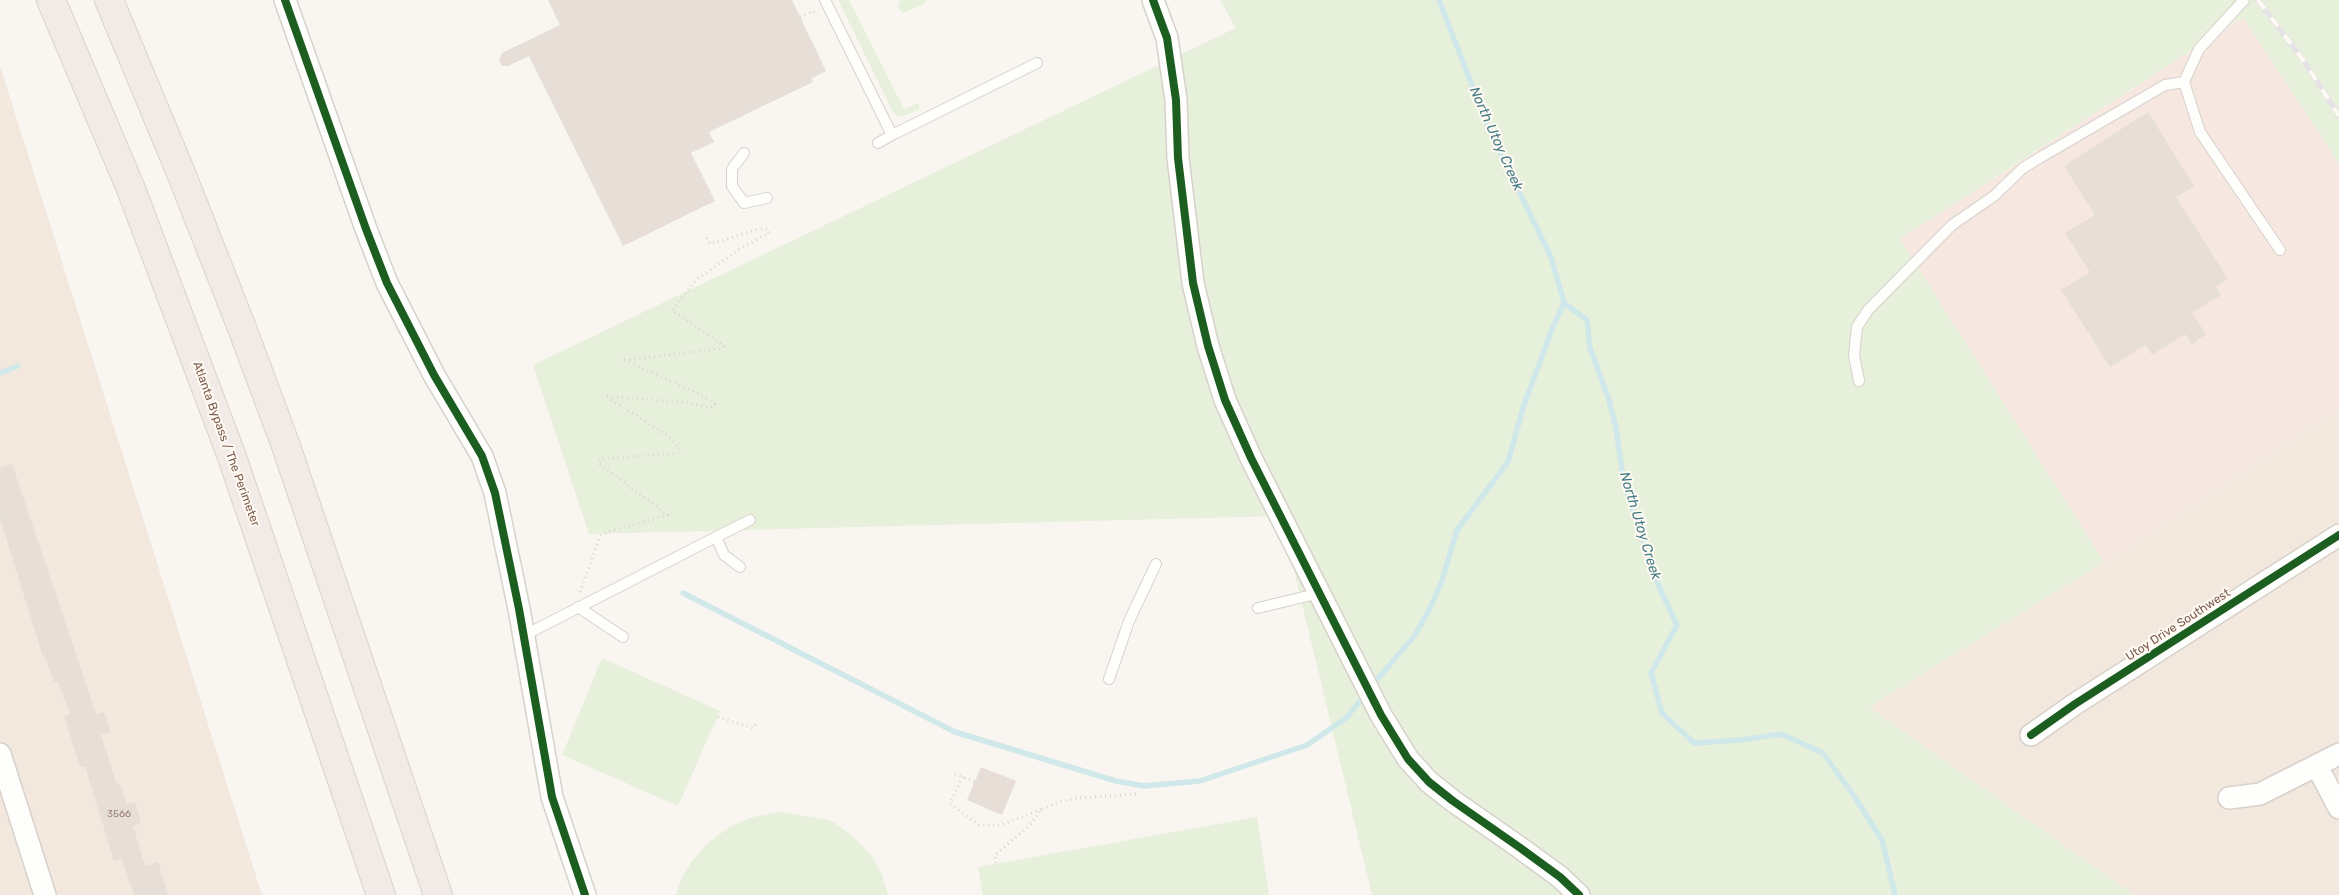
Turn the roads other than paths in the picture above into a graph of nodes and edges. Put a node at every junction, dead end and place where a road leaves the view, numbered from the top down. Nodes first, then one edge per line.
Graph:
1 (51, 0) edge
2 (108, 0) edge
3 (285, 0) edge
4 (825, 0) edge
5 (1153, 0) edge
6 (2244, 0) edge
7 (1037, 62) dead end
8 (2184, 82) junction
9 (892, 135) junction
10 (878, 143) dead end
11 (744, 153) dead end
12 (767, 198) dead end
13 (2280, 250) dead end
14 (1859, 381) dead end
15 (750, 520) dead end
16 (2339, 535) edge
17 (716, 537) junction
18 (1156, 564) dead end
19 (740, 567) dead end
20 (1320, 593) junction
21 (578, 608) junction
22 (1258, 608) dead end
23 (523, 636) junction
24 (623, 637) dead end
25 (1108, 679) dead end
26 (2031, 735) dead end
27 (0, 754) edge
28 (2339, 754) edge
29 (2317, 766) junction
30 (2229, 798) dead end
31 (7, 800) edge
32 (2339, 808) edge
33 (46, 895) edge
34 (381, 895) edge
35 (438, 895) edge
36 (585, 895) edge
37 (1579, 895) edge

1 - 34 highway, Atlanta Bypass / The Perimeter
2 - 35 highway
3 - 23 street
4 - 9 lane
5 - 20 street
6 - 8 lane
7 - 9 lane
8 - 13 lane
8 - 14 lane
9 - 10 lane
11 - 12 lane
15 - 17 lane
16 - 26 street, Utoy Drive Southwest
17 - 19 lane
17 - 21 lane
18 - 25 lane
20 - 22 lane
20 - 37 street
21 - 23 lane
21 - 24 lane
23 - 36 street
27 - 31 street
28 - 29 street
29 - 30 street
29 - 32 street
31 - 33 street

